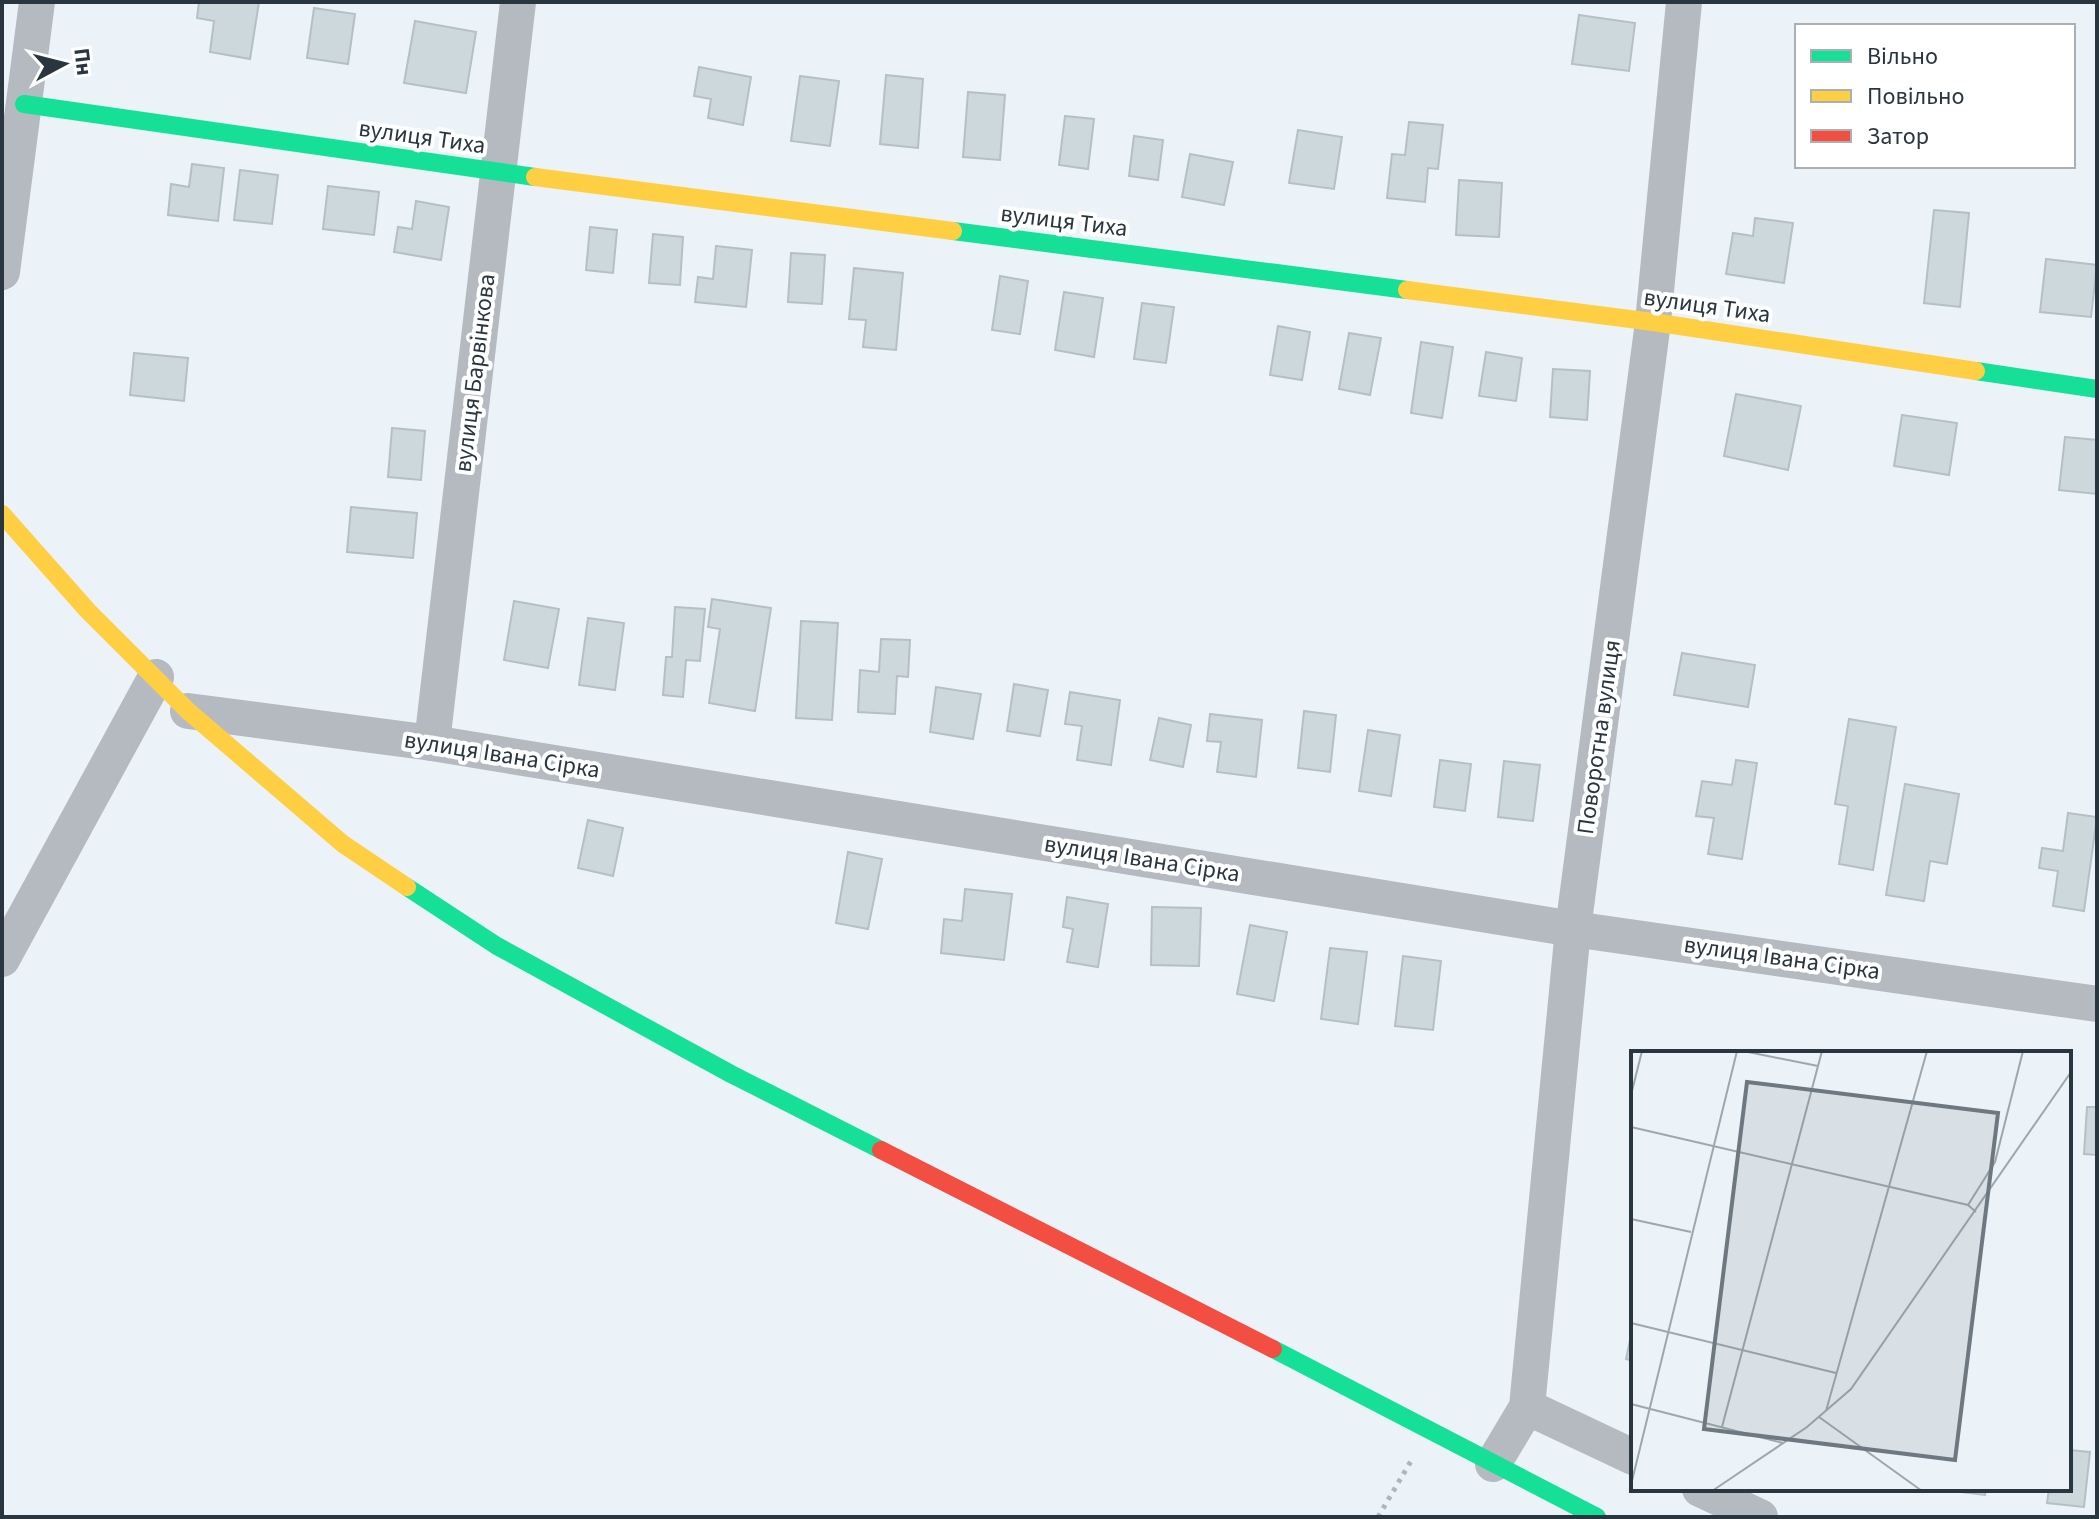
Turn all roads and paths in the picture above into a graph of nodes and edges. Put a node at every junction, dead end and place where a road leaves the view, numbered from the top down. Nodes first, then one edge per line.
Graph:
1 (37, 2) edge
2 (518, 2) edge
3 (1684, 2) edge
4 (24, 104) junction
5 (498, 172) junction
6 (2, 272) edge
7 (1653, 322) junction
8 (2097, 389) edge
9 (2, 514) edge
10 (156, 677) junction
11 (188, 711) junction
12 (432, 743) junction
13 (1573, 929) junction
14 (2, 959) edge
15 (2097, 1004) edge
16 (1527, 1407) junction
17 (1430, 1429) junction
18 (1631, 1456) edge
19 (1493, 1464) junction
20 (1704, 1491) edge
21 (1378, 1517) edge
22 (1597, 1517) edge
23 (1760, 1517) edge

1 - 4 street
2 - 5 street, вулиця Барвінкова
3 - 7 street, Поворотна вулиця
4 - 5 street, вулиця Тиха
4 - 6 street
5 - 7 street, вулиця Тиха
5 - 12 street, вулиця Барвінкова
7 - 8 street, вулиця Тиха
7 - 13 street, Поворотна вулиця
9 - 10 street
10 - 11 street
10 - 14 street
11 - 12 street, вулиця Івана Сірка
11 - 17 street
12 - 13 street, вулиця Івана Сірка
13 - 15 street, вулиця Івана Сірка
13 - 16 street, Поворотна вулиця
16 - 18 street
16 - 19 street, Поворотна вулиця
17 - 19 street
17 - 21 path
19 - 22 street
20 - 23 street

